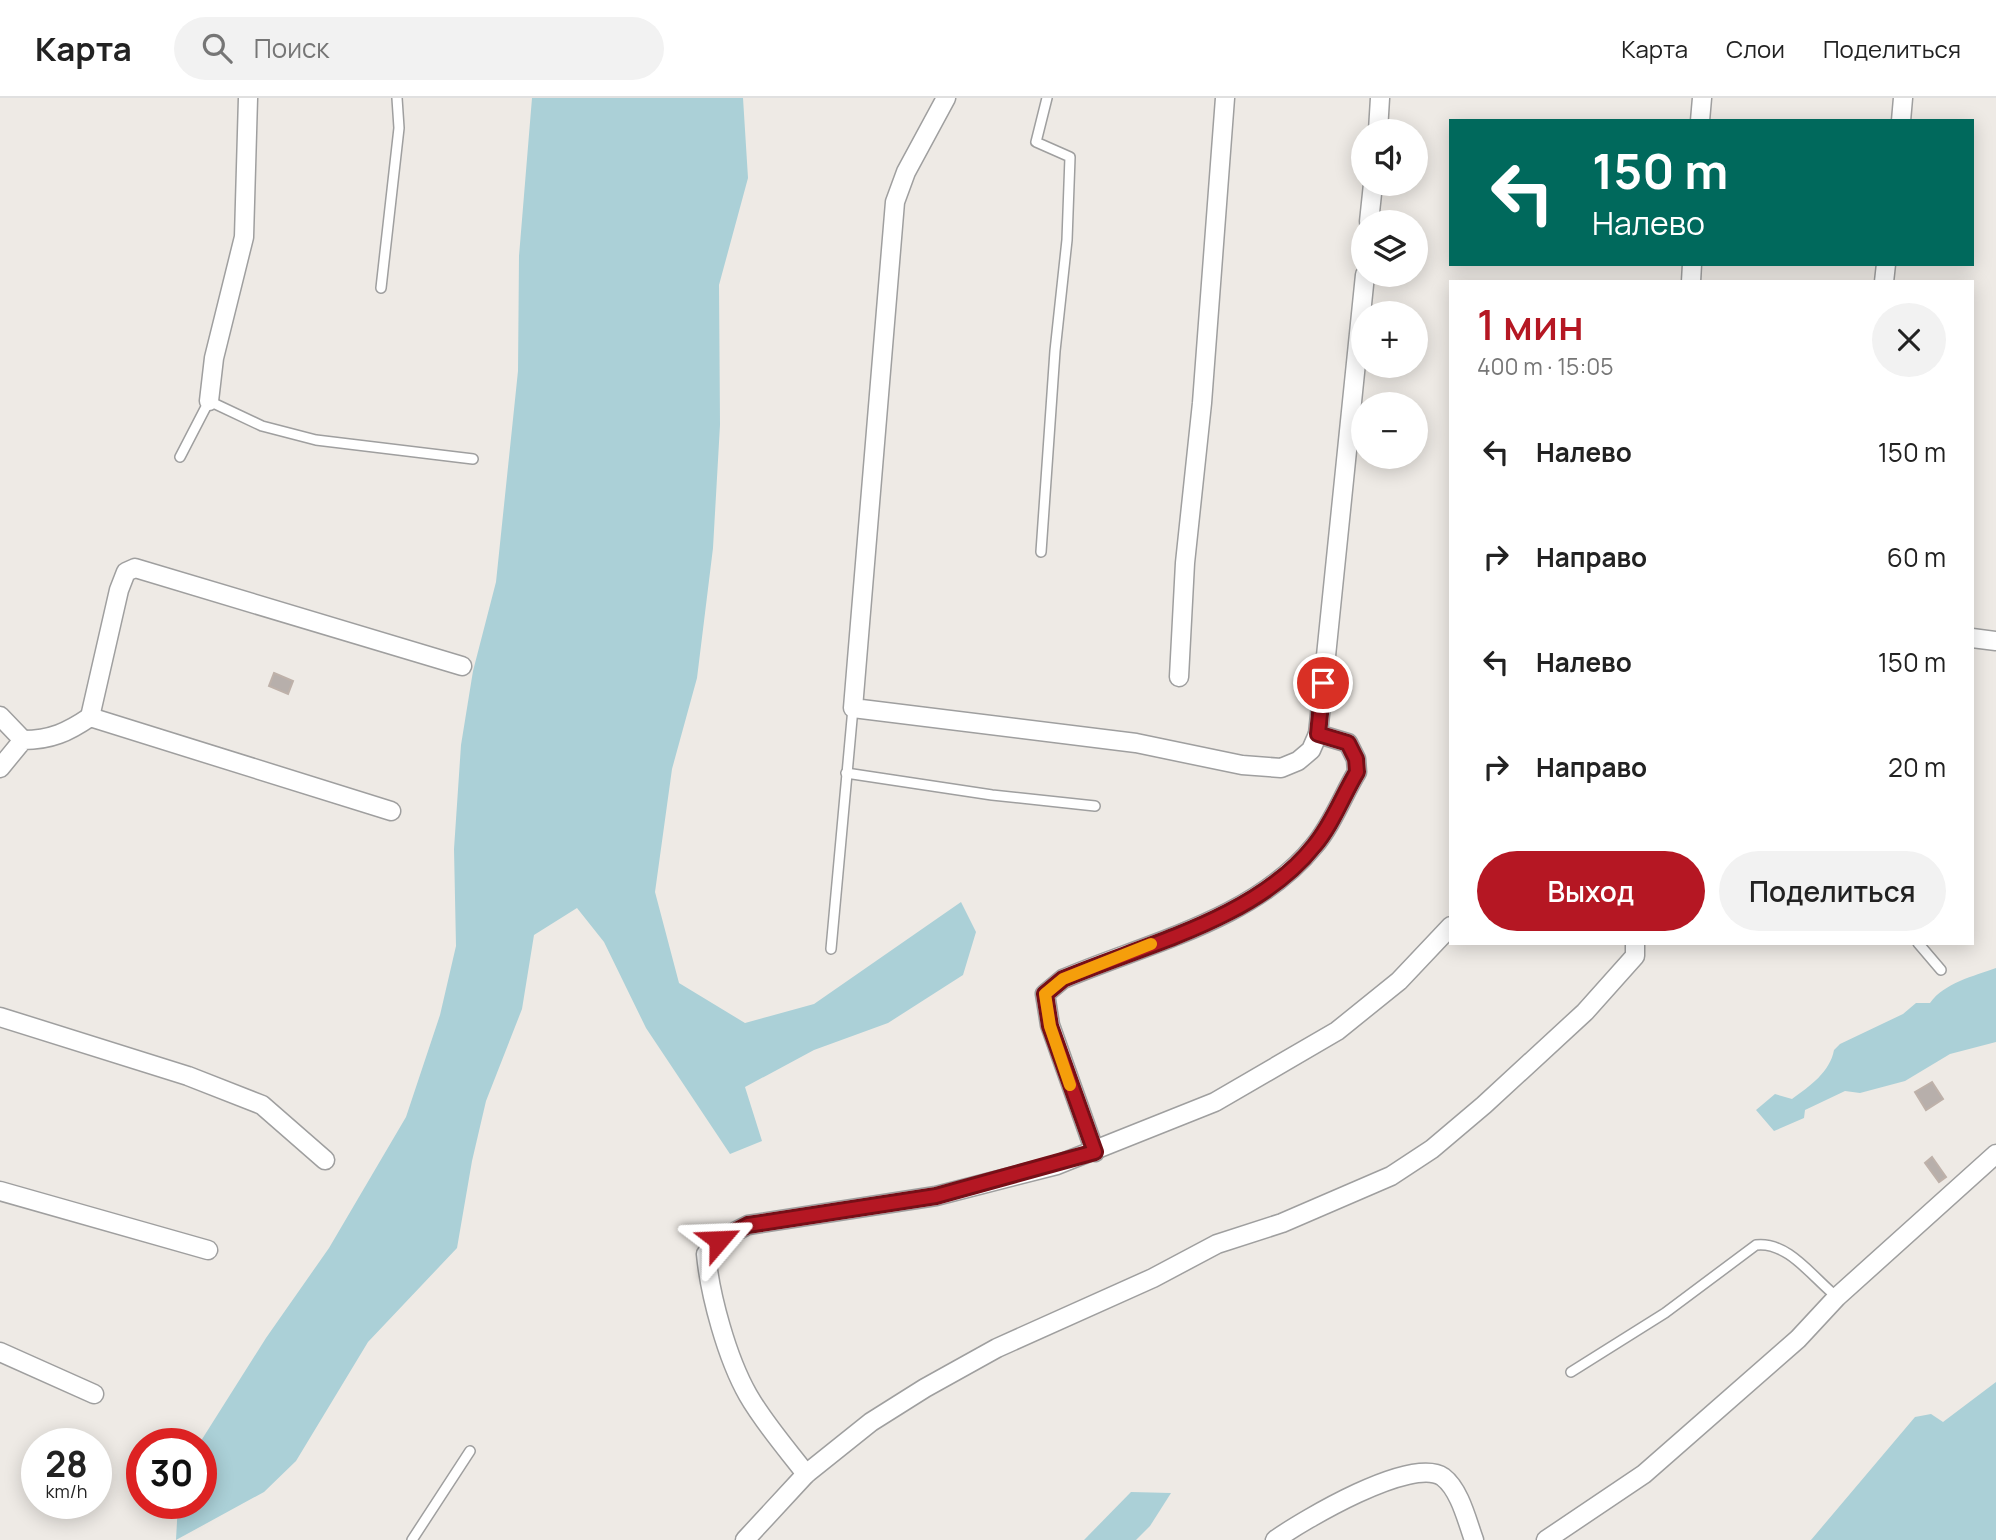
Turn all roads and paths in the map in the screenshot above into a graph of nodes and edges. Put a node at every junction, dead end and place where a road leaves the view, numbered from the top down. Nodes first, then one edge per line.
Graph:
1 (248, 98) edge
2 (397, 98) edge
3 (946, 98) edge
4 (1047, 98) edge
5 (1225, 98) edge
6 (1380, 98) edge
7 (1702, 98) edge
8 (1903, 98) edge
9 (1379, 119) edge
10 (1700, 119) edge
11 (1901, 119) edge
12 (1363, 287) edge
13 (381, 288) dead end
14 (209, 401) junction
15 (180, 457) dead end
16 (473, 459) dead end
17 (1041, 552) dead end
18 (1974, 638) edge
19 (1996, 641) edge
20 (462, 666) dead end
21 (1179, 677) dead end
22 (853, 708) junction
23 (0, 716) edge
24 (90, 717) junction
25 (1318, 734) junction
26 (23, 740) junction
27 (0, 768) edge
28 (846, 773) junction
29 (1096, 806) dead end
30 (391, 811) dead end
31 (1449, 928) edge
32 (1635, 945) edge
33 (1920, 945) edge
34 (831, 949) dead end
35 (1941, 970) dead end
36 (0, 1017) edge
37 (1095, 1152) junction
38 (1996, 1154) edge
39 (325, 1160) dead end
40 (0, 1191) edge
41 (208, 1250) dead end
42 (1836, 1297) junction
43 (0, 1352) edge
44 (1571, 1372) dead end
45 (94, 1394) dead end
46 (470, 1451) dead end
47 (806, 1474) junction
48 (412, 1540) edge
49 (746, 1540) edge
50 (1275, 1540) edge
51 (1474, 1540) edge
52 (1546, 1540) edge

1 - 14 street
2 - 13 lane
3 - 22 street
4 - 17 lane
5 - 21 street
6 - 9 street
7 - 10 street
8 - 11 street
12 - 25 street
14 - 15 lane
14 - 16 lane
18 - 19 street
20 - 24 street
22 - 25 street
22 - 28 lane
23 - 26 street
24 - 26 street
24 - 30 street
25 - 37 street
26 - 27 street
28 - 29 lane
28 - 34 lane
31 - 37 street
32 - 47 street
33 - 35 lane
36 - 39 street
37 - 47 street
38 - 42 street
40 - 41 street
42 - 44 lane
42 - 52 street
43 - 45 street
46 - 48 lane
47 - 49 street
50 - 51 street

